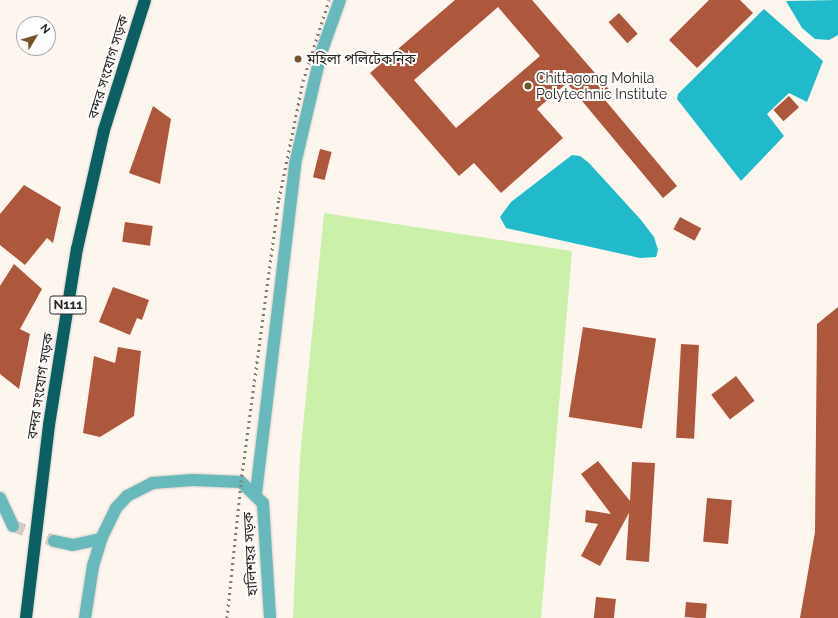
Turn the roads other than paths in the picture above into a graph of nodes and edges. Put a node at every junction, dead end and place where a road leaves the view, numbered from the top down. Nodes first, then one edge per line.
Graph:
1 (146, 0) edge
2 (340, 0) edge
3 (256, 493) junction
4 (0, 498) edge
5 (14, 526) tunnel mouth
6 (101, 539) junction
7 (54, 541) tunnel mouth
8 (26, 618) edge
9 (85, 618) edge
10 (270, 618) edge

1 - 8 highway, বন্দর সংযোগ সড়ক / N111
2 - 3 street
3 - 6 street, হালিশহর সড়ক
3 - 10 street, হালিশহর সড়ক
4 - 5 street
6 - 7 street
6 - 9 street, হালিশহর সড়ক

